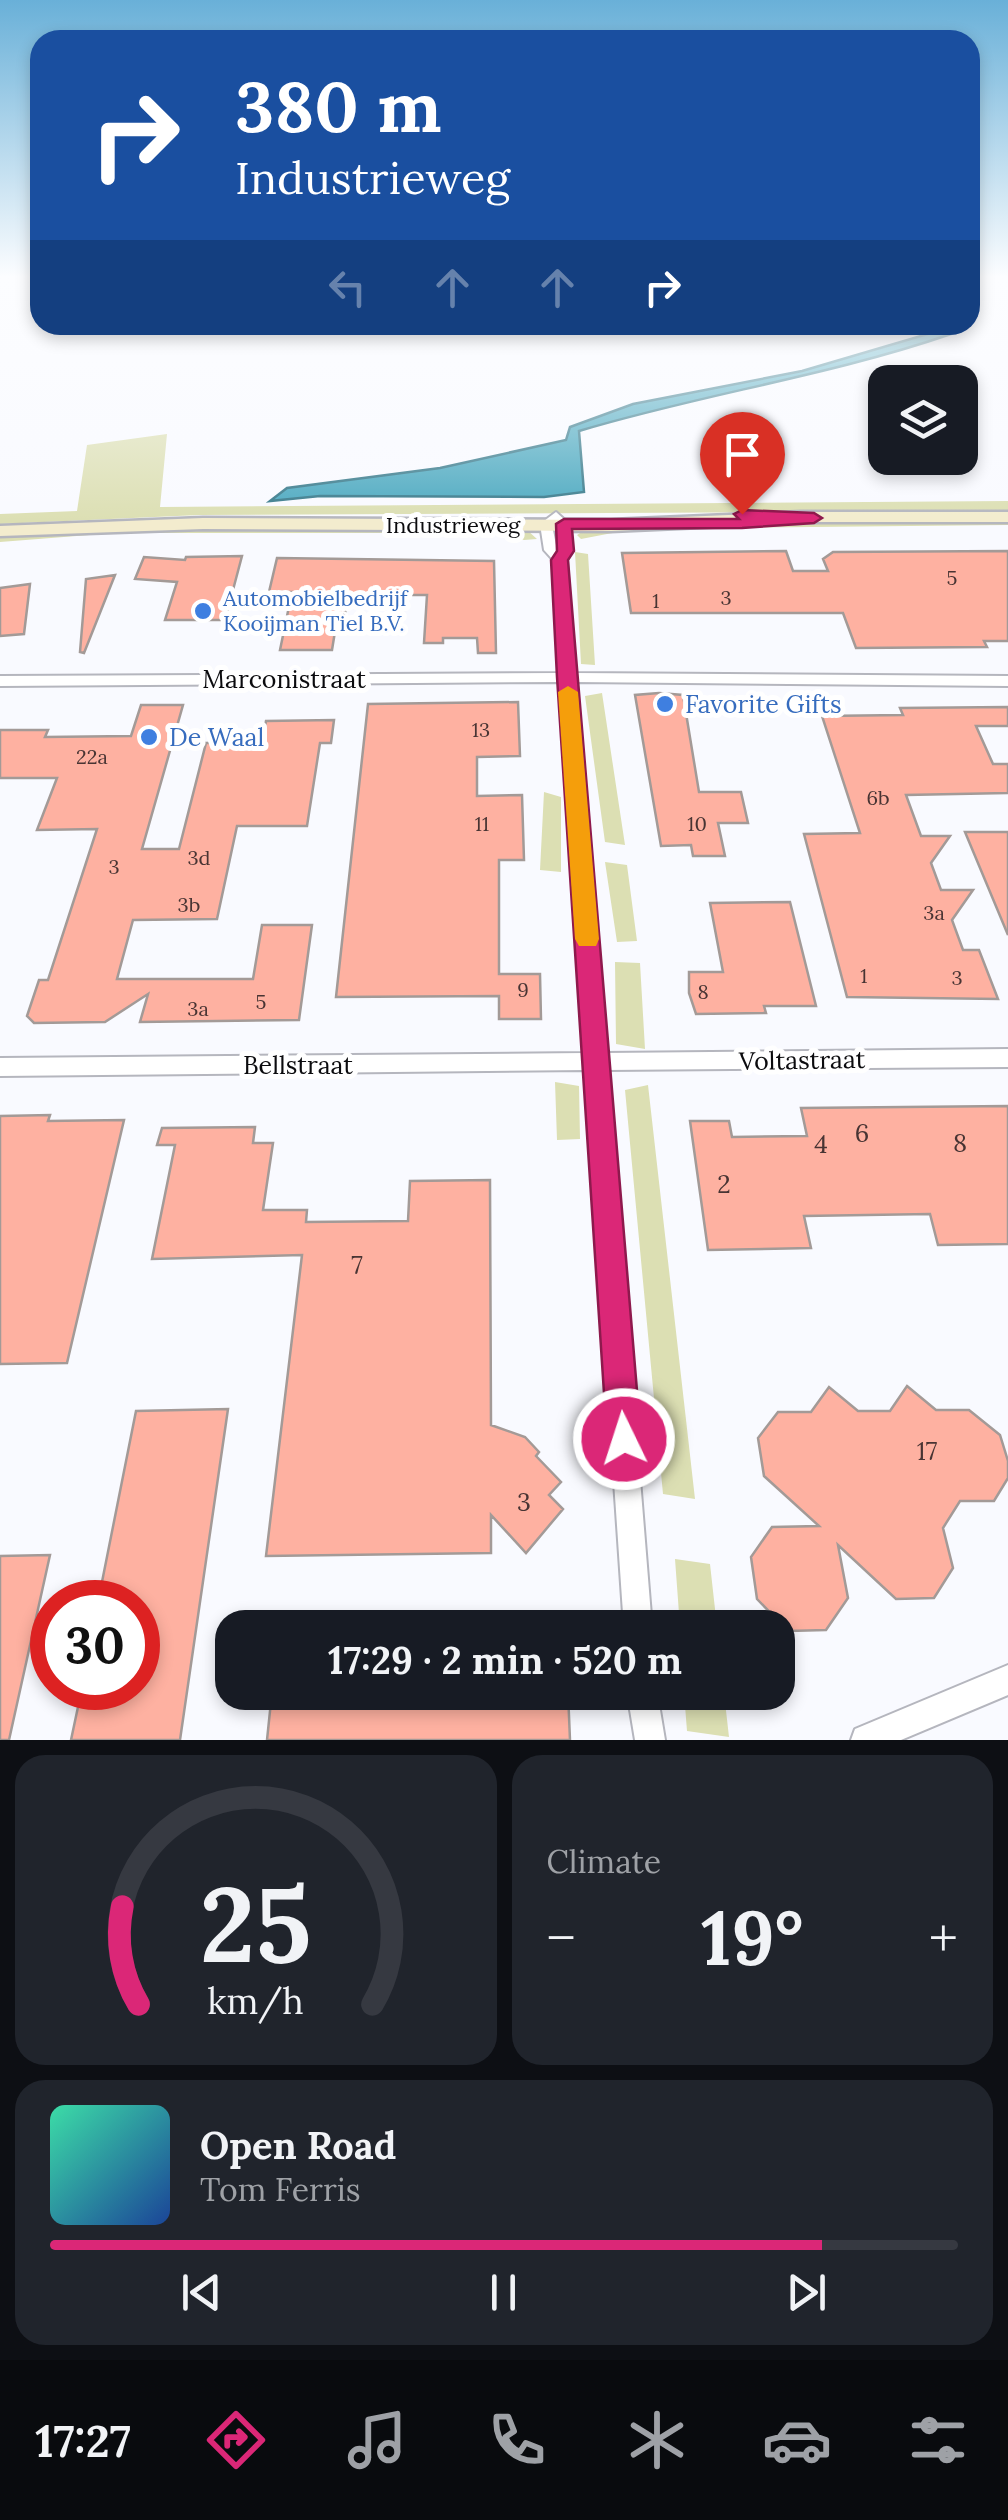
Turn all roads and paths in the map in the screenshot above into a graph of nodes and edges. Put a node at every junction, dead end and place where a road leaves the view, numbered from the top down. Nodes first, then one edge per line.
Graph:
1 (1008, 517) edge
2 (555, 521) junction
3 (2, 531) edge
4 (567, 677) junction
5 (1008, 680) edge
6 (0, 681) edge
7 (1008, 1058) edge
8 (597, 1062) junction
9 (0, 1067) edge
10 (637, 1610) edge
11 (1008, 1680) edge
12 (645, 1710) edge
13 (650, 1740) edge
14 (866, 1740) edge

1 - 2 main road, Industrieweg
2 - 3 main road, Industrieweg
2 - 4 street
4 - 5 street, Marconistraat
4 - 6 street, Marconistraat
4 - 8 street
7 - 8 street, Voltastraat
8 - 9 street, Bellstraat
8 - 10 street
11 - 14 street
12 - 13 street

